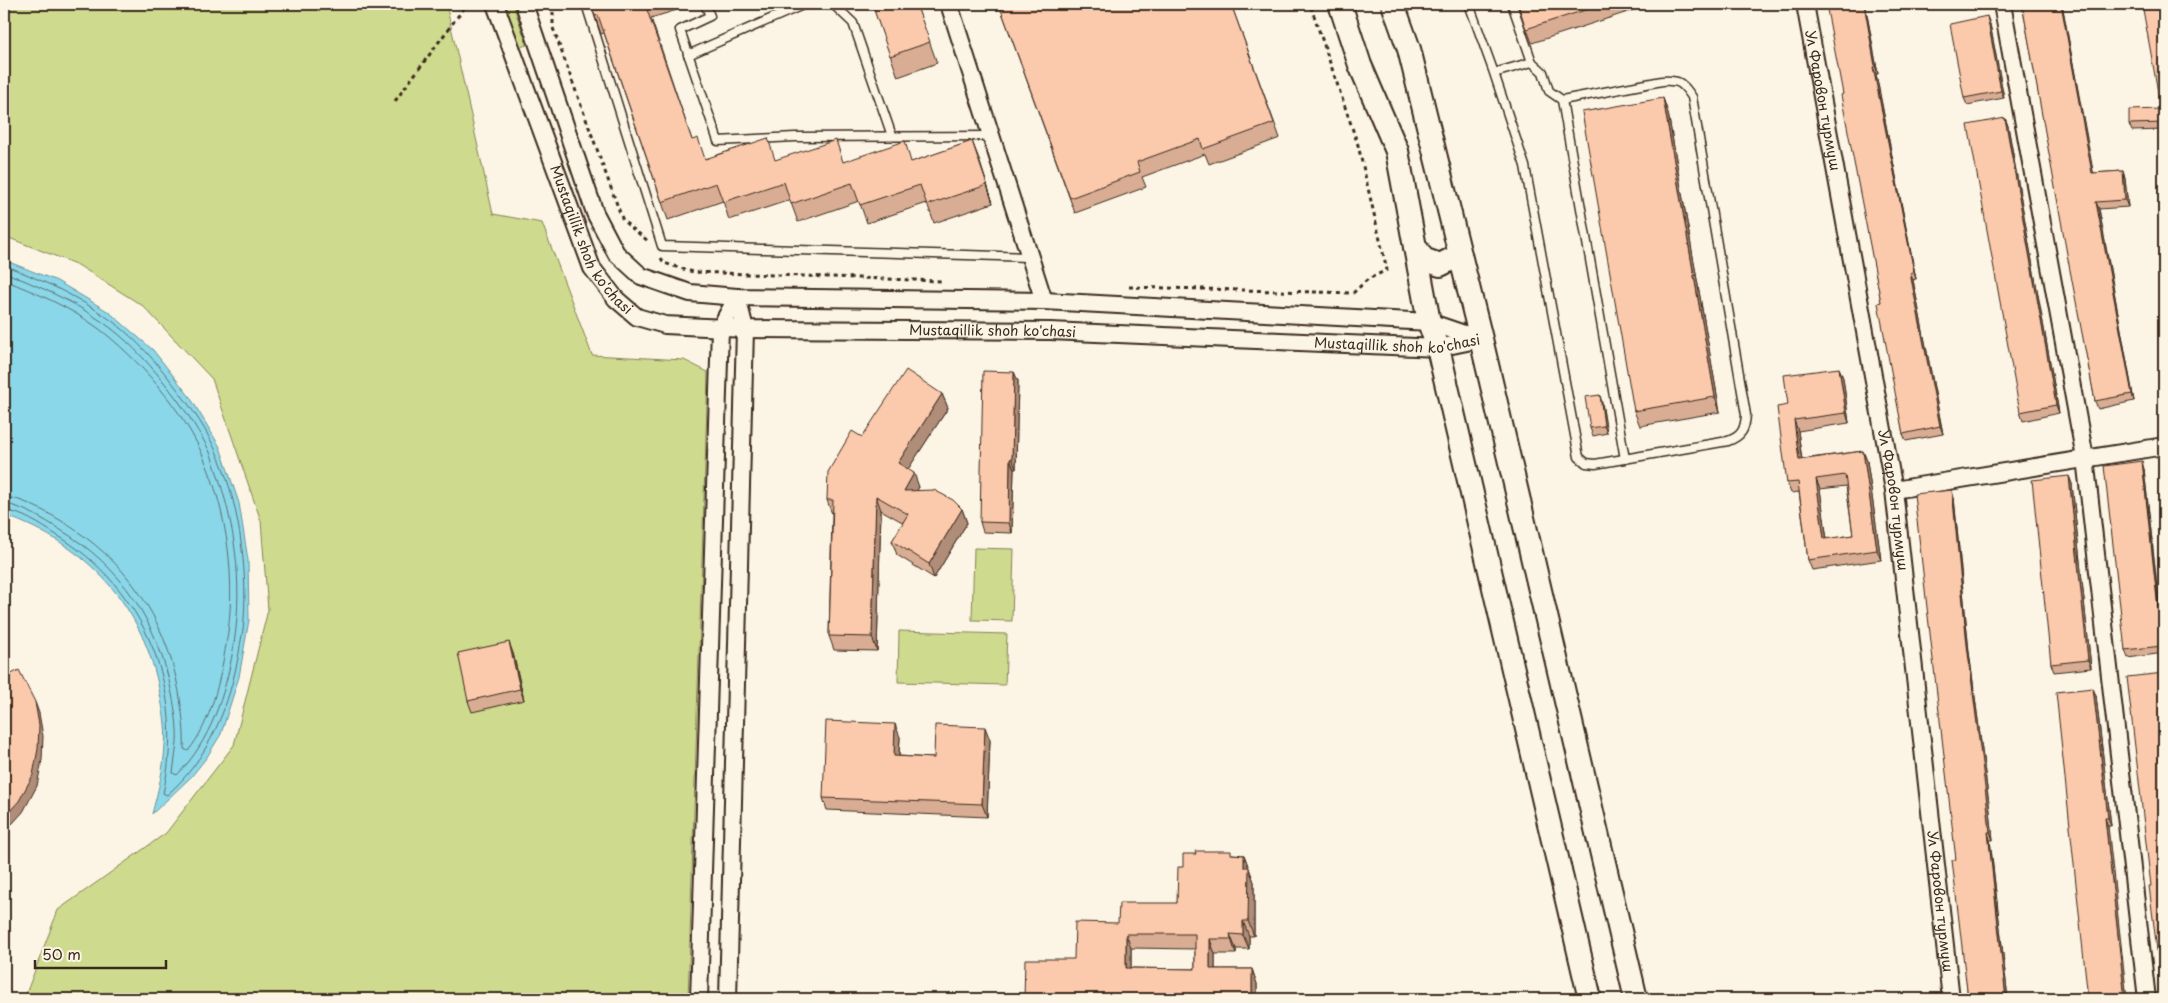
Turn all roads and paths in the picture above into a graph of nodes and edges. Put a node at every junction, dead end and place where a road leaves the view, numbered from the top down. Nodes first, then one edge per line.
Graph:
1 (467, 4) edge
2 (494, 4) edge
3 (524, 4) edge
4 (586, 4) edge
5 (705, 4) edge
6 (805, 4) edge
7 (826, 4) edge
8 (949, 4) edge
9 (1340, 4) edge
10 (1393, 4) edge
11 (1469, 4) edge
12 (1512, 4) edge
13 (1805, 4) edge
14 (2002, 4) edge
15 (688, 55) junction
16 (1532, 62) junction
17 (1494, 73) junction
18 (1562, 100) junction
19 (395, 101) dead end
20 (892, 136) junction
21 (991, 136) junction
22 (1415, 246) junction
23 (1460, 255) junction
24 (1030, 258) junction
25 (737, 297) junction
26 (1044, 301) junction
27 (1429, 322) junction
28 (720, 328) junction
29 (745, 329) junction
30 (1481, 339) junction
31 (1438, 348) junction
32 (2164, 446) edge
33 (2085, 458) junction
34 (1625, 459) junction
35 (1894, 490) junction
36 (699, 999) edge
37 (728, 999) edge
38 (1590, 999) edge
39 (1636, 999) edge
40 (1951, 999) edge
41 (2147, 999) edge

1 - 19 path
2 - 28 street, Mustaqillik shoh ko'chasi
3 - 25 street, Mustaqillik shoh ko'chasi
4 - 24 lane
5 - 15 lane
6 - 15 lane
7 - 20 lane
8 - 21 street
9 - 22 street
10 - 23 street
11 - 17 lane
12 - 16 lane
13 - 35 street, Ул Фаровон турмуш
14 - 33 street
15 - 20 lane
16 - 17 lane
16 - 18 lane
17 - 34 lane
18 - 34 lane
18 - 34 lane
20 - 21 lane
21 - 24 street
22 - 23 street
22 - 27 street
23 - 30 street
24 - 26 street
25 - 26 street, Mustaqillik shoh ko'chasi
25 - 28 street
25 - 29 street
26 - 27 street, Mustaqillik shoh ko'chasi
27 - 30 street, Mustaqillik shoh ko'chasi
27 - 31 street
28 - 29 street, Mustaqillik shoh ko'chasi
28 - 36 street
29 - 31 street, Mustaqillik shoh ko'chasi
29 - 37 street
30 - 31 street, Mustaqillik shoh ko'chasi
30 - 39 street
31 - 38 street
32 - 33 street
33 - 35 street
33 - 41 street
35 - 40 street, Ул Фаровон турмуш

